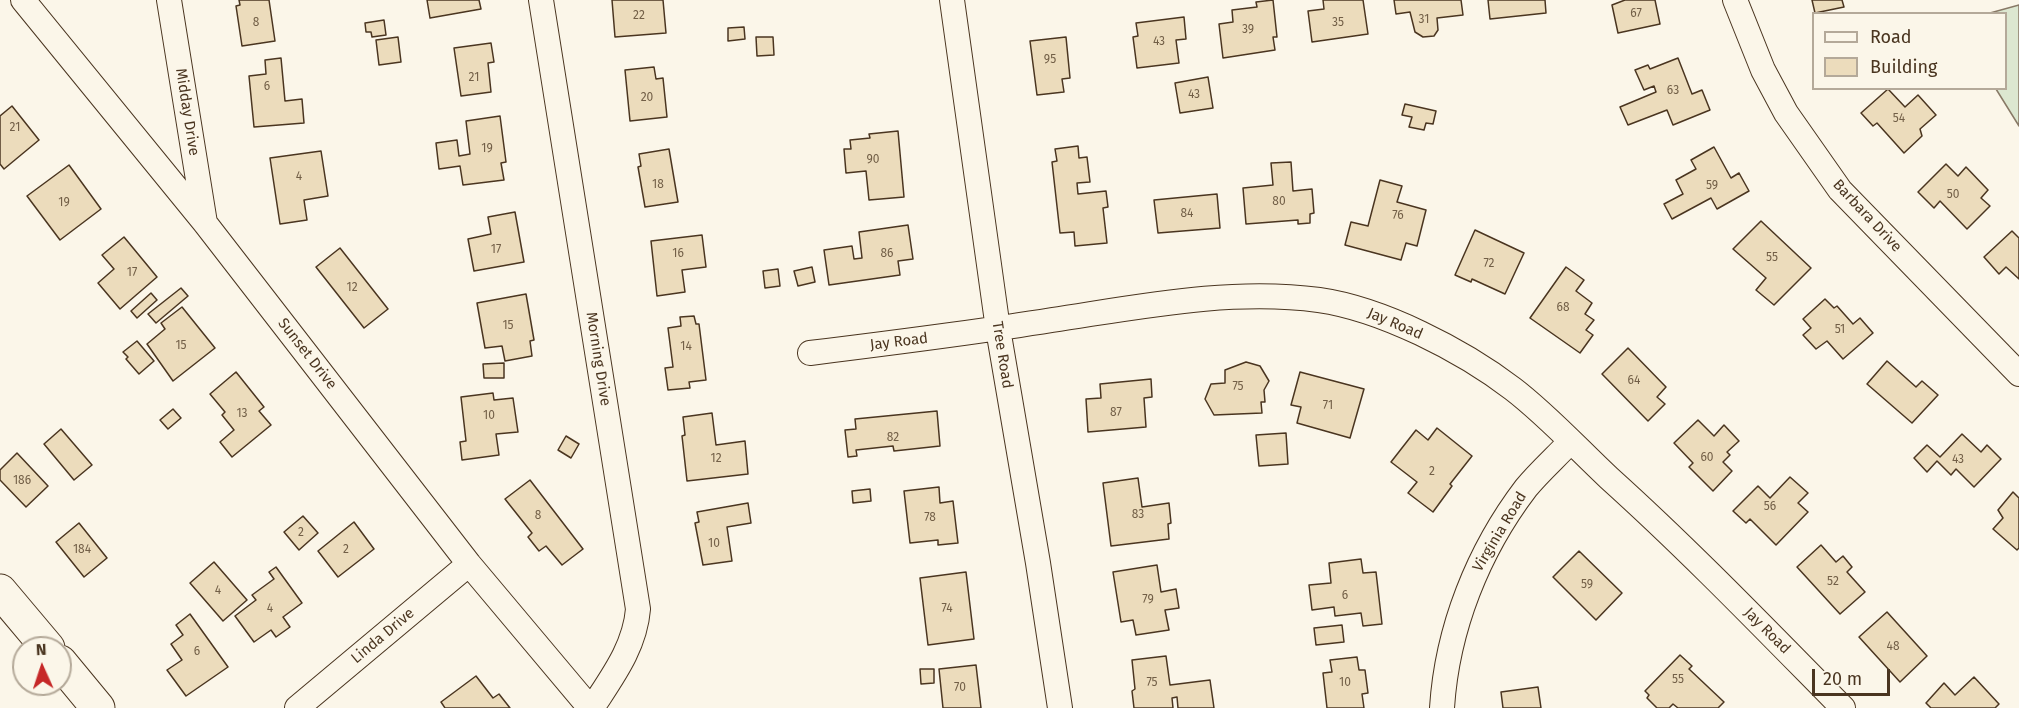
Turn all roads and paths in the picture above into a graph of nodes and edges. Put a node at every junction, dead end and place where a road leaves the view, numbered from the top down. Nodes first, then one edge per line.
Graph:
1 (23, 0) edge
2 (169, 0) edge
3 (541, 0) edge
4 (952, 0) edge
5 (1735, 0) edge
6 (205, 223) junction
7 (998, 329) junction
8 (810, 353) dead end
9 (2019, 374) edge
10 (1570, 442) junction
11 (469, 564) junction
12 (0, 591) edge
13 (38, 636) edge
14 (72, 677) edge
15 (98, 708) edge
16 (297, 708) edge
17 (591, 708) edge
18 (1060, 708) edge
19 (1442, 708) edge
20 (1843, 708) edge

1 - 6 street, Sunset Drive
2 - 6 street, Midday Drive
3 - 17 street, Morning Drive
4 - 7 street, Tree Road
5 - 9 street, Barbara Drive
6 - 11 street, Sunset Drive
7 - 8 street, Jay Road
7 - 10 street, Jay Road
7 - 18 street, Tree Road
10 - 19 street, Virginia Road
10 - 20 street, Jay Road
11 - 16 street, Linda Drive
11 - 17 street, Sunset Drive
12 - 13 street
14 - 15 street

